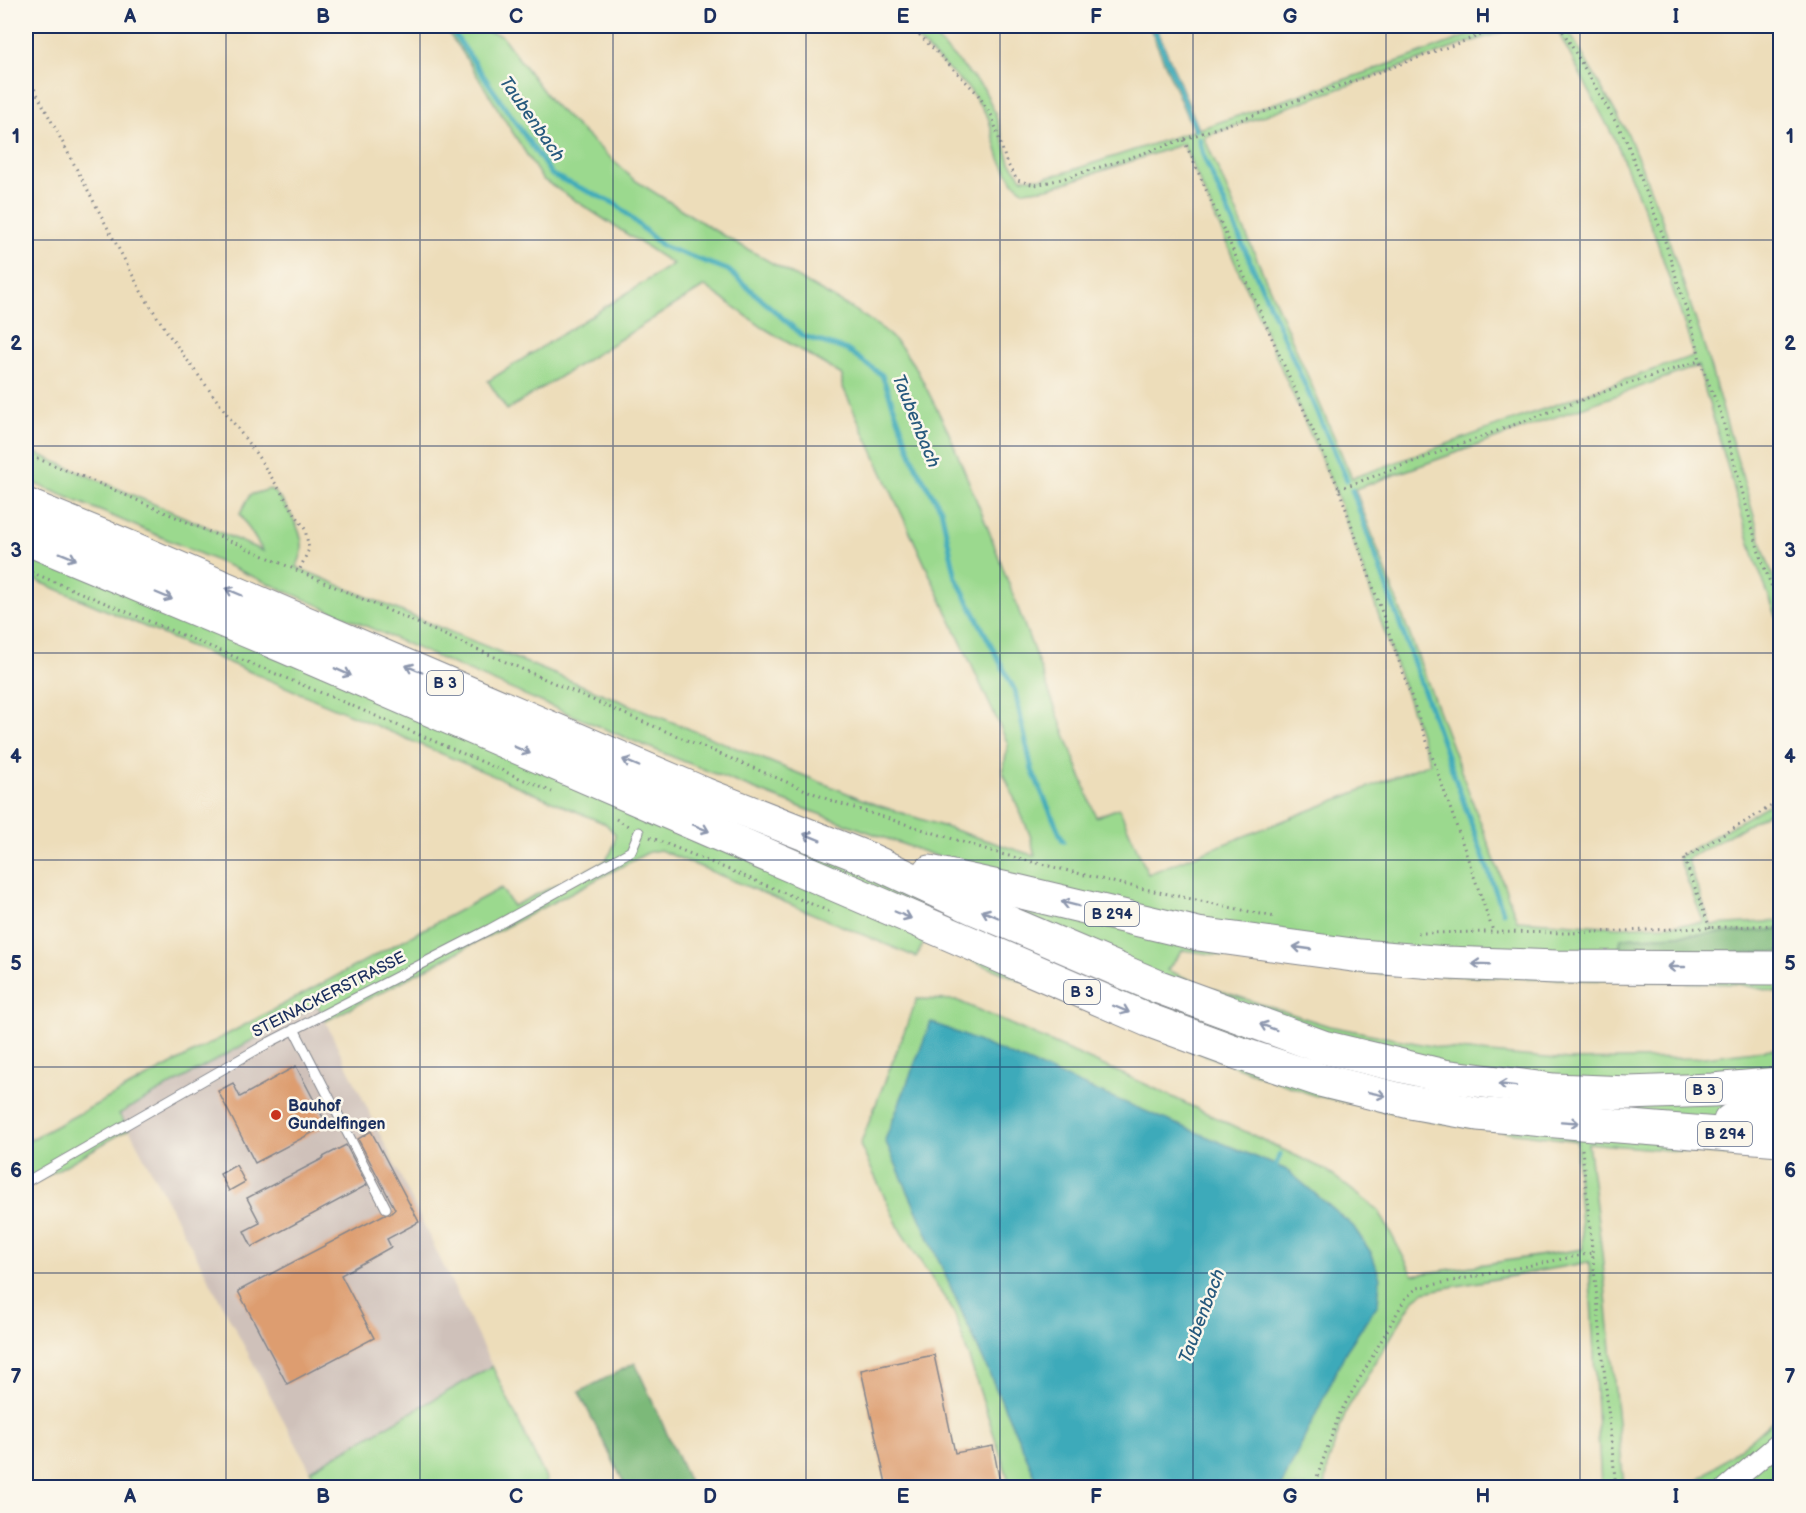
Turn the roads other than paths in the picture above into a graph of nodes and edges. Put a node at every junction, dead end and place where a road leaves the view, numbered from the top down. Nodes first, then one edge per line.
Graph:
1 (26, 505) edge
2 (26, 538) edge
3 (639, 832) road end
4 (866, 858) junction
5 (1780, 968) edge
6 (294, 1029) junction
7 (1780, 1084) edge
8 (1780, 1114) edge
9 (1669, 1129) junction
10 (1780, 1139) edge
11 (26, 1182) edge
12 (386, 1208) dead end
13 (1780, 1442) edge
14 (1726, 1488) edge

4 -> 1 highway, B 3
2 -> 9 highway, B 3
3 - 6 lane, STEINACKERSTRASSE
5 -> 4 highway, B 294
7 -> 4 highway, B 3
6 - 11 lane, STEINACKERSTRASSE
6 - 12 lane
8 - 9 highway, B 3
9 - 10 highway, B 294
13 - 14 street

